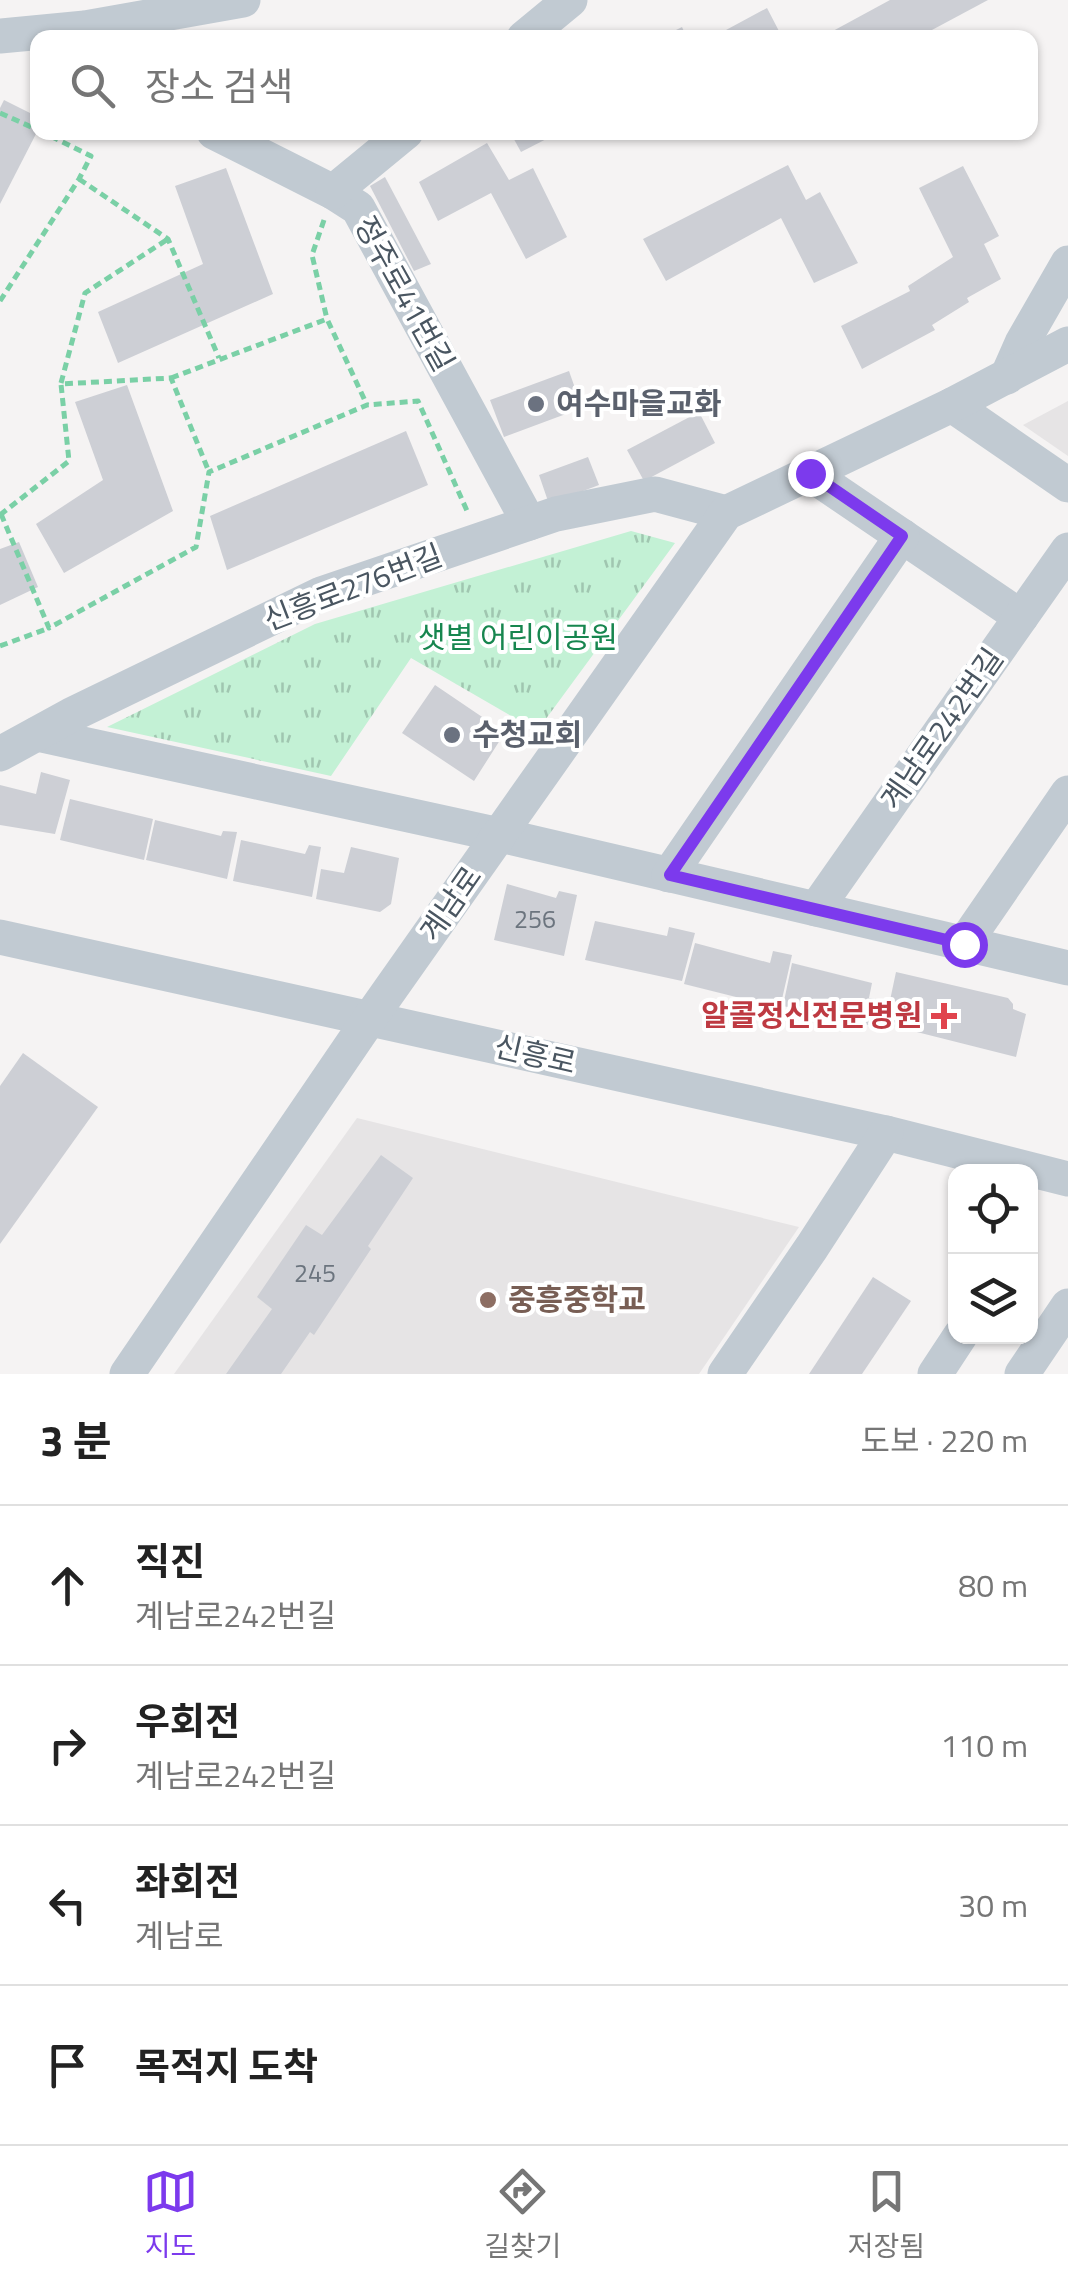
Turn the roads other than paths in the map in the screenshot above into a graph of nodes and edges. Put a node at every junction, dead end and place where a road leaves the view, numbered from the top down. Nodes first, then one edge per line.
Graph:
1 (243, 0) edge
2 (570, 0) edge
3 (91, 14) edge
4 (534, 30) edge
5 (15, 33) edge
6 (230, 140) edge
7 (396, 140) edge
8 (333, 192) junction
9 (1068, 263) edge
10 (1068, 344) edge
11 (1007, 377) junction
12 (952, 405) junction
13 (810, 473) junction
14 (1068, 484) edge
15 (726, 514) junction
16 (529, 523) junction
17 (902, 536) junction
18 (1068, 550) edge
19 (1021, 617) junction
20 (37, 734) junction
21 (0, 754) edge
22 (1068, 793) edge
23 (500, 835) junction
24 (670, 875) junction
25 (816, 909) junction
26 (0, 937) edge
27 (964, 944) junction
28 (1068, 968) edge
29 (370, 1018) junction
30 (886, 1133) junction
31 (1068, 1179) edge
32 (1068, 1306) edge
33 (955, 1344) edge
34 (127, 1374) edge
35 (725, 1374) edge
36 (936, 1374) edge
37 (1022, 1374) edge

1 - 3 street
2 - 4 street
3 - 5 street
6 - 8 street, 정주로41번길
7 - 8 street
8 - 16 street, 정주로41번길
9 - 11 street
10 - 11 street, 계남로
11 - 12 street, 계남로
12 - 13 street, 계남로
12 - 14 street
13 - 15 street, 계남로
13 - 17 street
15 - 16 street, 신흥로276번길
15 - 23 street, 계남로
16 - 20 street, 신흥로276번길
17 - 19 street
17 - 24 street
18 - 19 street, 계남로242번길
19 - 25 street, 계남로242번길
20 - 21 street, 신흥로276번길
20 - 23 street
22 - 27 street
23 - 24 street
23 - 29 street, 계남로
24 - 25 street
25 - 27 street
26 - 29 street, 신흥로
27 - 28 street
29 - 30 street, 신흥로
29 - 34 street, 계남로
30 - 31 street, 신흥로
30 - 35 street
32 - 37 street
33 - 36 street

